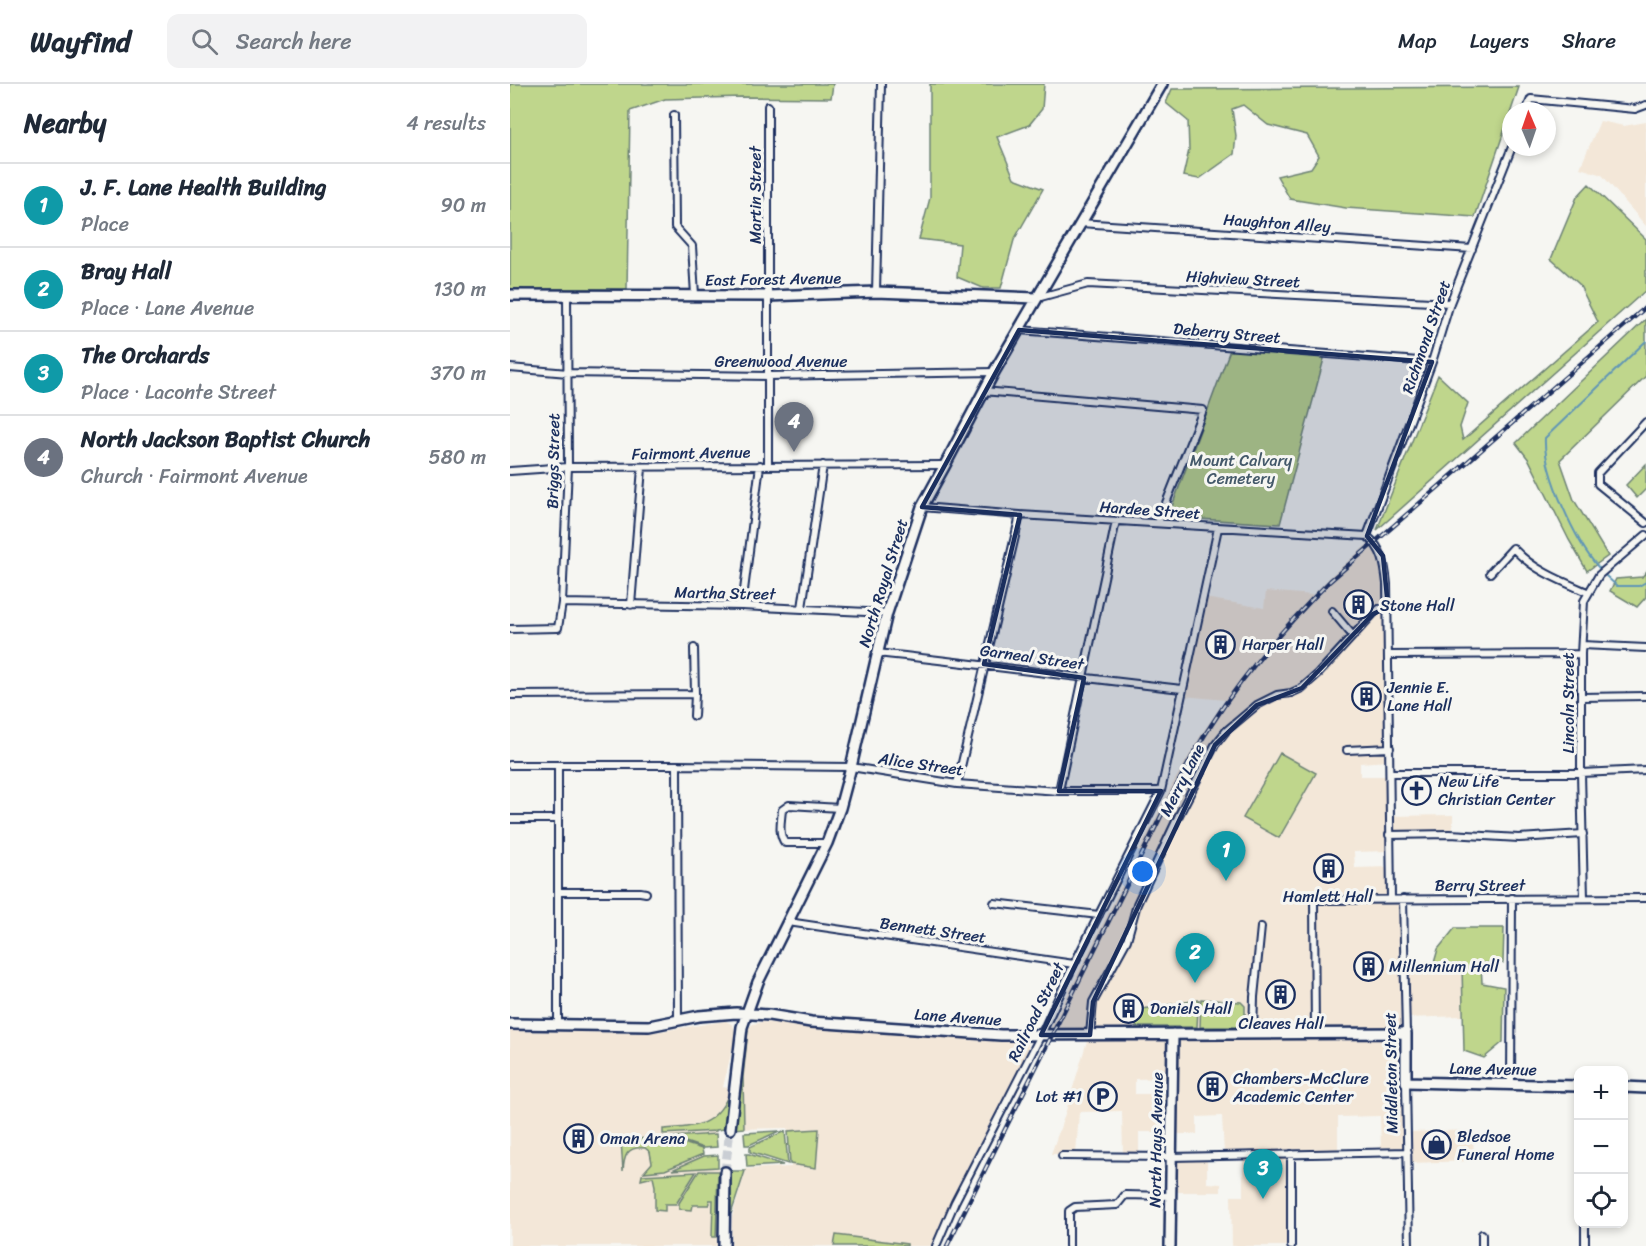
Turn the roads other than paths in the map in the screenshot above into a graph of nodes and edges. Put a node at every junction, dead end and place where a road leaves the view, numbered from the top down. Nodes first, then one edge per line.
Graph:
1 (881, 84) edge
2 (1162, 84) edge
3 (1530, 102) edge
4 (1646, 105) edge
5 (768, 106) dead end
6 (674, 115) dead end
7 (1508, 156) edge
8 (1080, 223) junction
9 (1472, 249) junction
10 (876, 292) junction
11 (510, 295) edge
12 (567, 295) junction
13 (695, 295) junction
14 (768, 296) junction
15 (1036, 298) junction
16 (1450, 303) junction
17 (1019, 330) junction
18 (1432, 362) junction
19 (510, 368) edge
20 (994, 372) junction
21 (568, 373) junction
22 (768, 376) junction
23 (983, 391) junction
24 (1646, 422) edge
25 (760, 465) junction
26 (768, 465) junction
27 (823, 465) junction
28 (945, 465) junction
29 (567, 467) junction
30 (642, 468) junction
31 (510, 471) edge
32 (922, 507) junction
33 (1020, 515) junction
34 (1116, 521) junction
35 (1158, 523) junction
36 (1646, 524) edge
37 (1218, 528) junction
38 (1646, 535) edge
39 (1367, 536) junction
40 (1490, 573) dead end
41 (1587, 592) junction
42 (562, 603) junction
43 (631, 605) junction
44 (742, 606) junction
45 (1388, 607) junction
46 (802, 608) junction
47 (1332, 611) dead end
48 (887, 612) junction
49 (510, 629) edge
50 (1353, 636) junction
51 (1582, 645) junction
52 (694, 648) dead end
53 (1646, 648) edge
54 (877, 653) junction
55 (1581, 654) junction
56 (1388, 655) junction
57 (984, 664) junction
58 (1084, 678) junction
59 (1182, 689) junction
60 (695, 694) junction
61 (510, 696) edge
62 (1646, 696) edge
63 (1582, 697) junction
64 (693, 716) dead end
65 (1390, 748) junction
66 (1347, 750) dead end
67 (510, 765) edge
68 (558, 765) junction
69 (677, 765) junction
70 (851, 767) junction
71 (1646, 770) edge
72 (1390, 773) junction
73 (1581, 773) junction
74 (957, 784) junction
75 (1059, 791) junction
76 (1161, 791) junction
77 (840, 808) junction
78 (510, 819) edge
79 (558, 819) junction
80 (1583, 834) junction
81 (1389, 835) junction
82 (827, 843) junction
83 (559, 892) junction
84 (646, 893) dead end
85 (1512, 898) junction
86 (1584, 898) junction
87 (1646, 898) edge
88 (1391, 899) junction
89 (1403, 899) junction
90 (994, 903) dead end
91 (1100, 915) junction
92 (788, 922) junction
93 (1261, 927) dead end
94 (1074, 964) junction
95 (747, 1013) junction
96 (678, 1021) junction
97 (510, 1024) edge
98 (558, 1024) junction
99 (1315, 1033) junction
100 (1406, 1033) junction
101 (1173, 1034) junction
102 (1253, 1034) junction
103 (1041, 1035) junction
104 (1090, 1035) junction
105 (1406, 1082) junction
106 (1511, 1083) junction
107 (1574, 1086) edge
108 (1628, 1087) edge
109 (1646, 1088) edge
110 (730, 1129) tunnel mouth
111 (1408, 1152) junction
112 (1291, 1154) junction
113 (1062, 1156) dead end
114 (1171, 1157) junction
115 (726, 1172) tunnel mouth
116 (1170, 1196) junction
117 (1585, 1228) edge
118 (1482, 1234) dead end
119 (724, 1246) edge
120 (936, 1246) edge
121 (1069, 1246) edge
122 (1170, 1246) edge
123 (1291, 1246) edge
124 (1409, 1246) edge
125 (1482, 1246) edge
126 (1585, 1246) edge

1 - 10 street
2 - 8 street, North Royal Street
3 - 4 street
5 - 14 street, Martin Street
6 - 13 street
7 - 9 street, Richmond Street
8 - 9 street, Haughton Alley
8 - 15 street, North Royal Street
9 - 16 street, Richmond Street
10 - 14 street, East Forest Avenue
10 - 15 street, East Forest Avenue
11 - 12 street, East Forest Avenue
12 - 13 street, East Forest Avenue
12 - 21 street, Briggs Street
13 - 14 street, East Forest Avenue
14 - 22 street, Martin Street
15 - 16 street, Highview Street
15 - 17 street, North Royal Street
16 - 18 street, Richmond Street
17 - 18 street, Deberry Street
17 - 20 street, North Royal Street
18 - 39 street, Richmond Street
19 - 21 street, Greenwood Avenue
20 - 22 street, Greenwood Avenue
20 - 23 street, North Royal Street
21 - 22 street, Greenwood Avenue
21 - 29 street, Briggs Street
22 - 26 street, Martin Street
23 - 28 street, North Royal Street
23 - 35 street
24 - 36 street
25 - 26 street, Fairmont Avenue
25 - 30 street, Fairmont Avenue
25 - 44 street
26 - 27 street, Fairmont Avenue
27 - 28 street, Fairmont Avenue
27 - 46 street
28 - 32 street, North Royal Street
29 - 30 street, Fairmont Avenue
29 - 31 street, Fairmont Avenue
29 - 42 street, Briggs Street
30 - 43 street
32 - 33 street, Hardee Street
32 - 48 street, North Royal Street
33 - 34 street, Hardee Street
33 - 57 street
34 - 35 street, Hardee Street
34 - 58 street
35 - 37 street, Hardee Street
37 - 39 street, Hardee Street
37 - 59 street, Railroad Street
38 - 41 street
39 - 45 street
40 - 41 street
41 - 51 street, Lincoln Street
42 - 43 street, Martha Street
42 - 49 street, Briggs Street
43 - 44 street, Martha Street
44 - 46 street, Martha Street
45 - 50 street, Merry Lane
45 - 56 street
46 - 48 street, Martha Street
47 - 50 street
48 - 54 street, North Royal Street
50 - 104 street, Merry Lane
51 - 53 street
51 - 55 street, Lincoln Street
52 - 60 street
54 - 57 street, Garneal Street
54 - 70 street, North Royal Street
55 - 56 street
55 - 63 street, Lincoln Street
56 - 65 street
57 - 58 street, Garneal Street
57 - 74 street
58 - 59 street, Garneal Street
58 - 75 street
59 - 76 street, Railroad Street
60 - 61 street
60 - 64 street
62 - 63 street
63 - 73 street, Lincoln Street
65 - 66 street
65 - 72 street
67 - 68 street, Alice Street
68 - 69 street, Alice Street
68 - 79 street
69 - 70 street, Alice Street
69 - 96 street
70 - 74 street, Alice Street
70 - 77 street, North Royal Street
71 - 73 street
72 - 73 street
72 - 81 street
73 - 80 street, Lincoln Street
74 - 75 street, Alice Street
75 - 76 street, Alice Street
76 - 91 street, Railroad Street
77 - 82 street, North Royal Street
77 - 82 street
78 - 79 street
79 - 83 street
80 - 81 street
80 - 86 street, Lincoln Street
81 - 88 street
82 - 92 street, North Royal Street
83 - 84 street
83 - 98 street
85 - 86 street, Berry Street
85 - 89 street, Berry Street
85 - 106 street
86 - 87 street, Berry Street
88 - 89 street, Berry Street
88 - 99 street, Berry Street
89 - 100 street, Middleton Street
90 - 91 street
91 - 94 street, Railroad Street
92 - 94 street, Bennett Street
92 - 95 street, North Royal Street
93 - 102 street
94 - 103 street, Railroad Street
95 - 96 street, Lane Avenue
95 - 103 street, Lane Avenue
95 - 110 street, North Royal Street
96 - 98 street, Lane Avenue
97 - 98 street, Lane Avenue
99 - 100 street, Lane Avenue
99 - 102 street, Lane Avenue
100 - 105 street, Middleton Street
101 - 102 street, Lane Avenue
101 - 104 street, Lane Avenue
101 - 114 street, North Hays Avenue
103 - 104 street, Lane Avenue
103 - 120 street, Railroad Street
105 - 106 street, Lane Avenue
105 - 111 street, Middleton Street
106 - 107 street, Lane Avenue
108 - 109 street
111 - 112 street
111 - 124 street, Middleton Street
112 - 114 street
112 - 123 street
113 - 114 street
114 - 116 street, North Hays Avenue
115 - 119 street
116 - 121 street
116 - 122 street, North Hays Avenue
117 - 126 street
118 - 125 street

